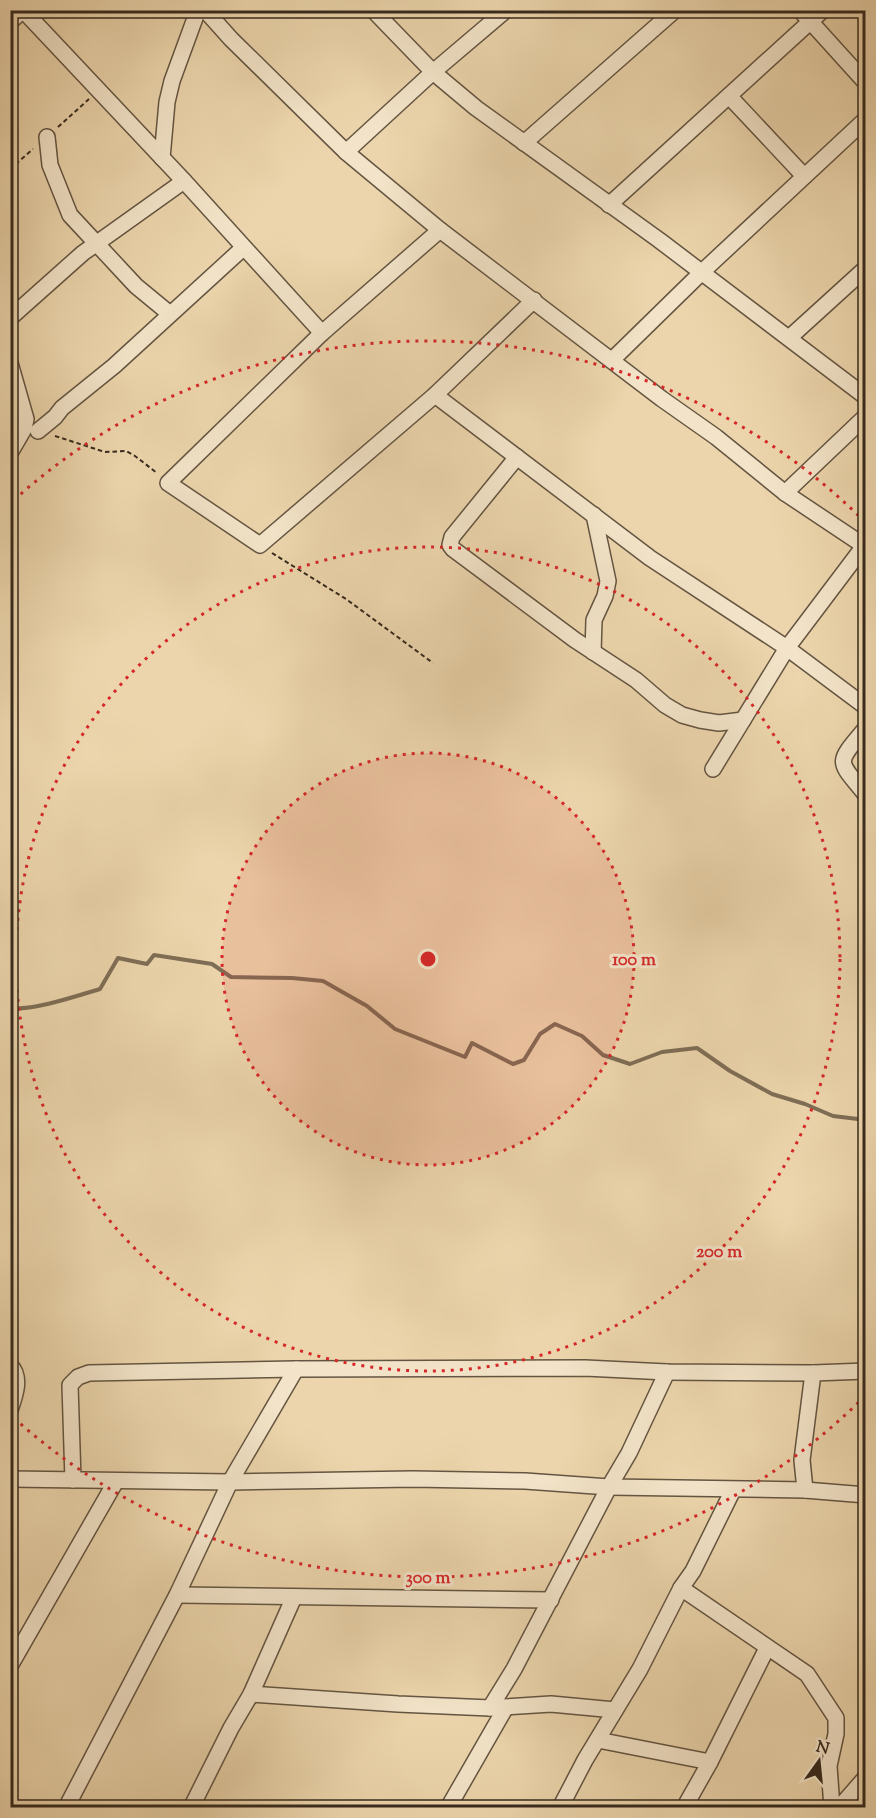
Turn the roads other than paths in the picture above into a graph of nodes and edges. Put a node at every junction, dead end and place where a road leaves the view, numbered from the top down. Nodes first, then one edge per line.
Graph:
1 (23, 10) edge
2 (198, 10) edge
3 (205, 10) edge
4 (373, 10) edge
5 (506, 10) edge
6 (675, 10) edge
7 (823, 10) edge
8 (806, 16) edge
9 (10, 22) edge
10 (433, 72) junction
11 (866, 82) edge
12 (729, 96) junction
13 (866, 118) edge
14 (46, 137) dead end
15 (524, 143) junction
16 (346, 152) junction
17 (162, 158) junction
18 (804, 176) junction
19 (183, 181) junction
20 (609, 204) junction
21 (440, 230) junction
22 (98, 243) junction
23 (243, 248) junction
24 (866, 268) edge
25 (702, 272) junction
26 (534, 300) junction
27 (170, 314) junction
28 (10, 318) edge
29 (322, 333) junction
30 (789, 338) junction
31 (612, 360) junction
32 (10, 363) edge
33 (435, 395) junction
34 (866, 396) edge
35 (866, 417) edge
36 (38, 431) road end
37 (10, 453) edge
38 (517, 457) junction
39 (785, 493) junction
40 (594, 515) junction
41 (865, 547) edge
42 (787, 648) junction
43 (593, 652) junction
44 (866, 706) edge
45 (743, 720) junction
46 (866, 728) edge
47 (713, 769) dead end
48 (866, 795) edge
49 (10, 1365) edge
50 (296, 1369) junction
51 (866, 1371) edge
52 (667, 1372) junction
53 (813, 1373) junction
54 (10, 1410) edge
55 (10, 1479) edge
56 (73, 1480) junction
57 (116, 1481) junction
58 (230, 1482) junction
59 (609, 1487) junction
60 (734, 1490) junction
61 (805, 1490) junction
62 (866, 1495) edge
63 (681, 1588) junction
64 (177, 1595) junction
65 (294, 1597) junction
66 (551, 1600) junction
67 (767, 1648) junction
68 (10, 1666) edge
69 (251, 1694) junction
70 (506, 1707) junction
71 (490, 1708) junction
72 (615, 1710) junction
73 (598, 1740) junction
74 (710, 1762) junction
75 (866, 1777) edge
76 (66, 1808) edge
77 (191, 1808) edge
78 (448, 1808) edge
79 (560, 1808) edge
80 (684, 1808) edge
81 (832, 1808) edge
82 (839, 1808) edge

1 - 9 street
1 - 17 street
2 - 17 street
3 - 16 street
4 - 10 street
5 - 10 street
6 - 15 street
7 - 8 street
8 - 11 street
8 - 12 street
10 - 15 street
10 - 16 street
12 - 18 street
12 - 20 street
13 - 18 street
14 - 22 street
15 - 20 street
16 - 21 street
17 - 19 street
18 - 25 street
19 - 22 street
19 - 23 street
20 - 25 street
21 - 26 street
21 - 29 street
22 - 27 street
22 - 28 street
23 - 27 street
23 - 29 street
24 - 30 street
25 - 30 street
25 - 31 street
26 - 31 street
26 - 33 street
27 - 36 street
29 - 33 street
30 - 34 street
31 - 39 street
32 - 37 street
33 - 38 street
35 - 39 street
38 - 40 street
38 - 43 street
39 - 41 street
40 - 42 street
40 - 43 street
41 - 42 street
42 - 44 street
42 - 45 street
43 - 45 street
45 - 47 street
46 - 48 street
49 - 54 street
50 - 52 street
50 - 56 street
50 - 58 street
51 - 53 street
52 - 53 street
52 - 59 street
53 - 61 street
55 - 56 street
56 - 57 street
57 - 58 street
57 - 68 street
58 - 59 street
58 - 64 street
59 - 60 street
59 - 66 street
60 - 61 street
60 - 63 street
61 - 62 street
63 - 67 street
63 - 72 street
64 - 65 street
64 - 76 street
65 - 66 street
65 - 69 street
66 - 71 street
67 - 74 street
67 - 81 street
69 - 71 street
69 - 77 street
70 - 71 street
70 - 72 street
70 - 78 street
72 - 73 street
73 - 74 street
73 - 79 street
74 - 80 street
75 - 82 street

